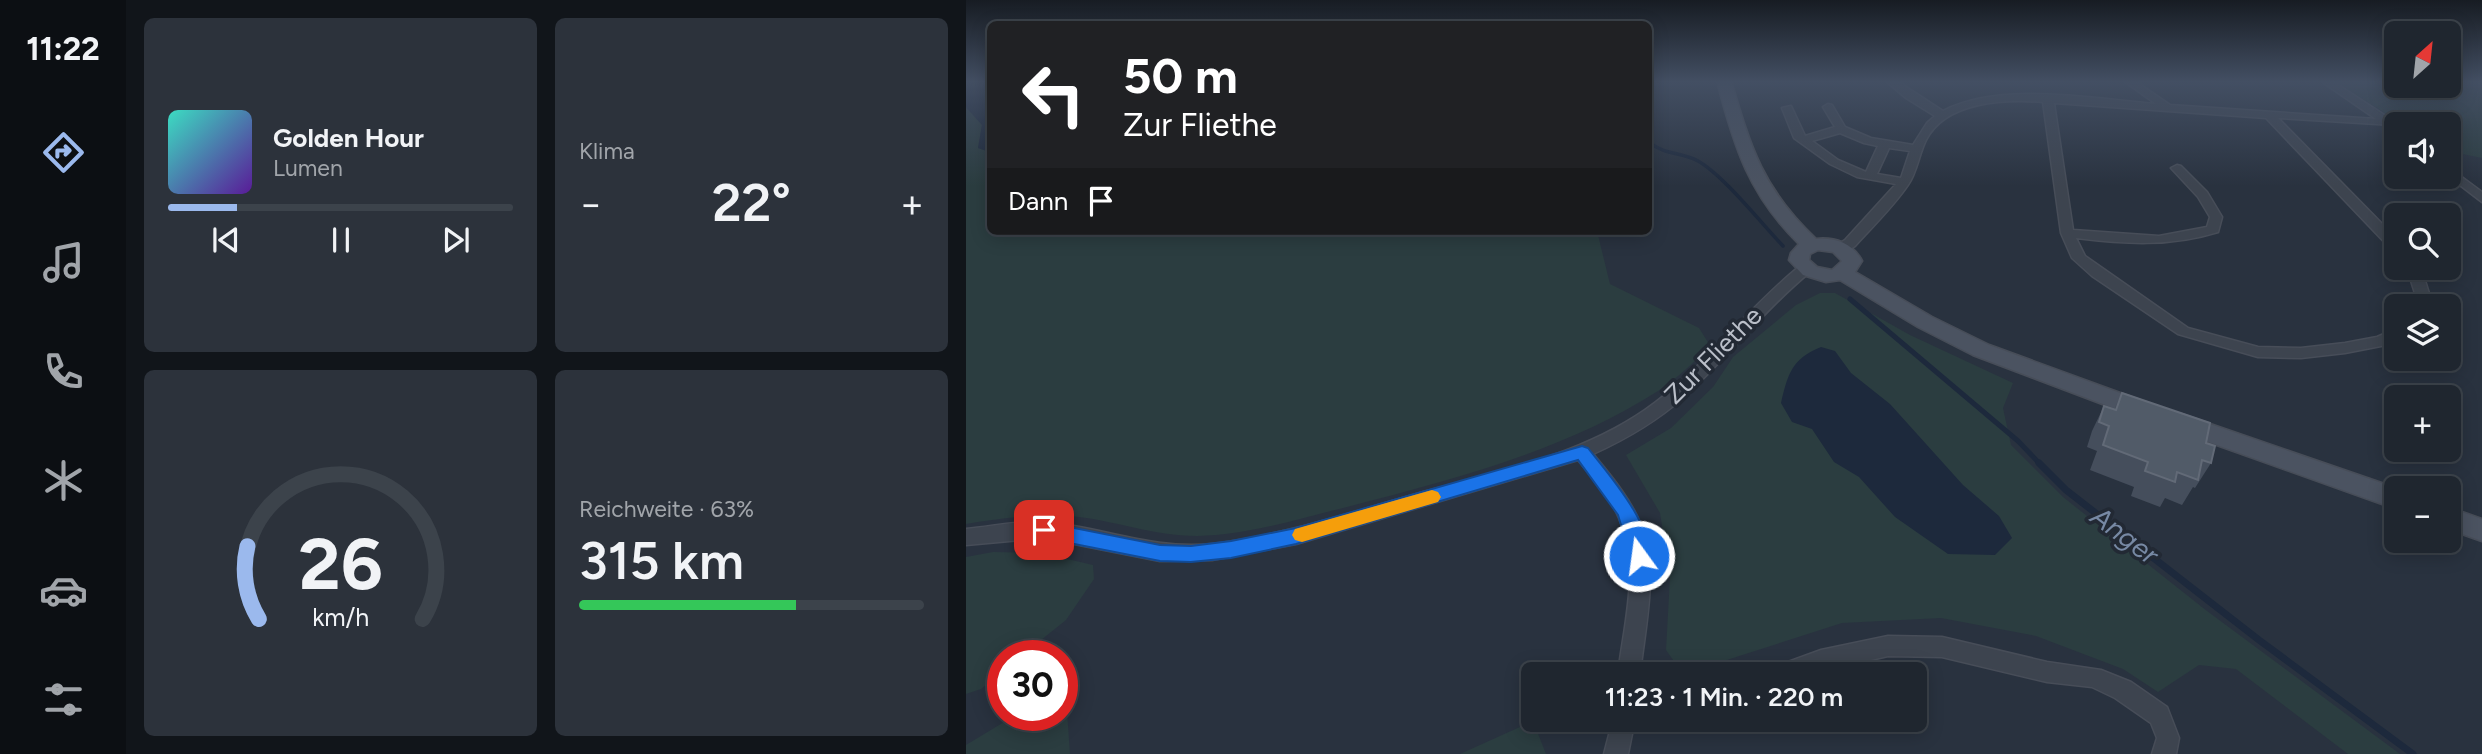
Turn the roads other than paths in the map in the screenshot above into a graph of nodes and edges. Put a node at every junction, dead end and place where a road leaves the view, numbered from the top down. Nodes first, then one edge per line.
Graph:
1 (1734, 116) edge
2 (1790, 116) edge
3 (1833, 116) edge
4 (1943, 116) edge
5 (2050, 116) edge
6 (2270, 116) edge
7 (2291, 116) edge
8 (2384, 125) edge
9 (1841, 129) junction
10 (1804, 140) junction
11 (1885, 144) junction
12 (1917, 149) junction
13 (2177, 168) dead end
14 (1870, 176) junction
15 (2461, 181) edge
16 (1905, 182) junction
17 (2482, 198) edge
18 (2067, 233) junction
19 (2384, 234) edge
20 (1811, 246) junction
21 (1842, 248) junction
22 (1805, 269) junction
23 (1842, 273) junction
24 (2384, 340) edge
25 (1582, 452) junction
26 (2384, 495) edge
27 (2461, 523) edge
28 (2482, 530) edge
29 (966, 537) edge
30 (1630, 662) edge
31 (1815, 662) edge
32 (1623, 732) edge
33 (1616, 754) edge
34 (2164, 754) edge

1 - 20 street
2 - 10 street
3 - 9 street
4 - 12 street
5 - 18 street
6 - 19 street
7 - 8 street
9 - 10 street
9 - 11 street
10 - 14 street
11 - 12 street
11 - 14 street
12 - 16 street
13 - 18 street
14 - 16 street
15 - 17 street
16 - 21 street
18 - 24 street
20 - 21 street
20 - 22 street
21 - 23 street
22 - 23 street
22 - 25 street, Zur Fliethe
23 - 26 street
25 - 29 street, Zur Fliethe
25 - 30 street
27 - 28 street
31 - 34 street
32 - 33 street

